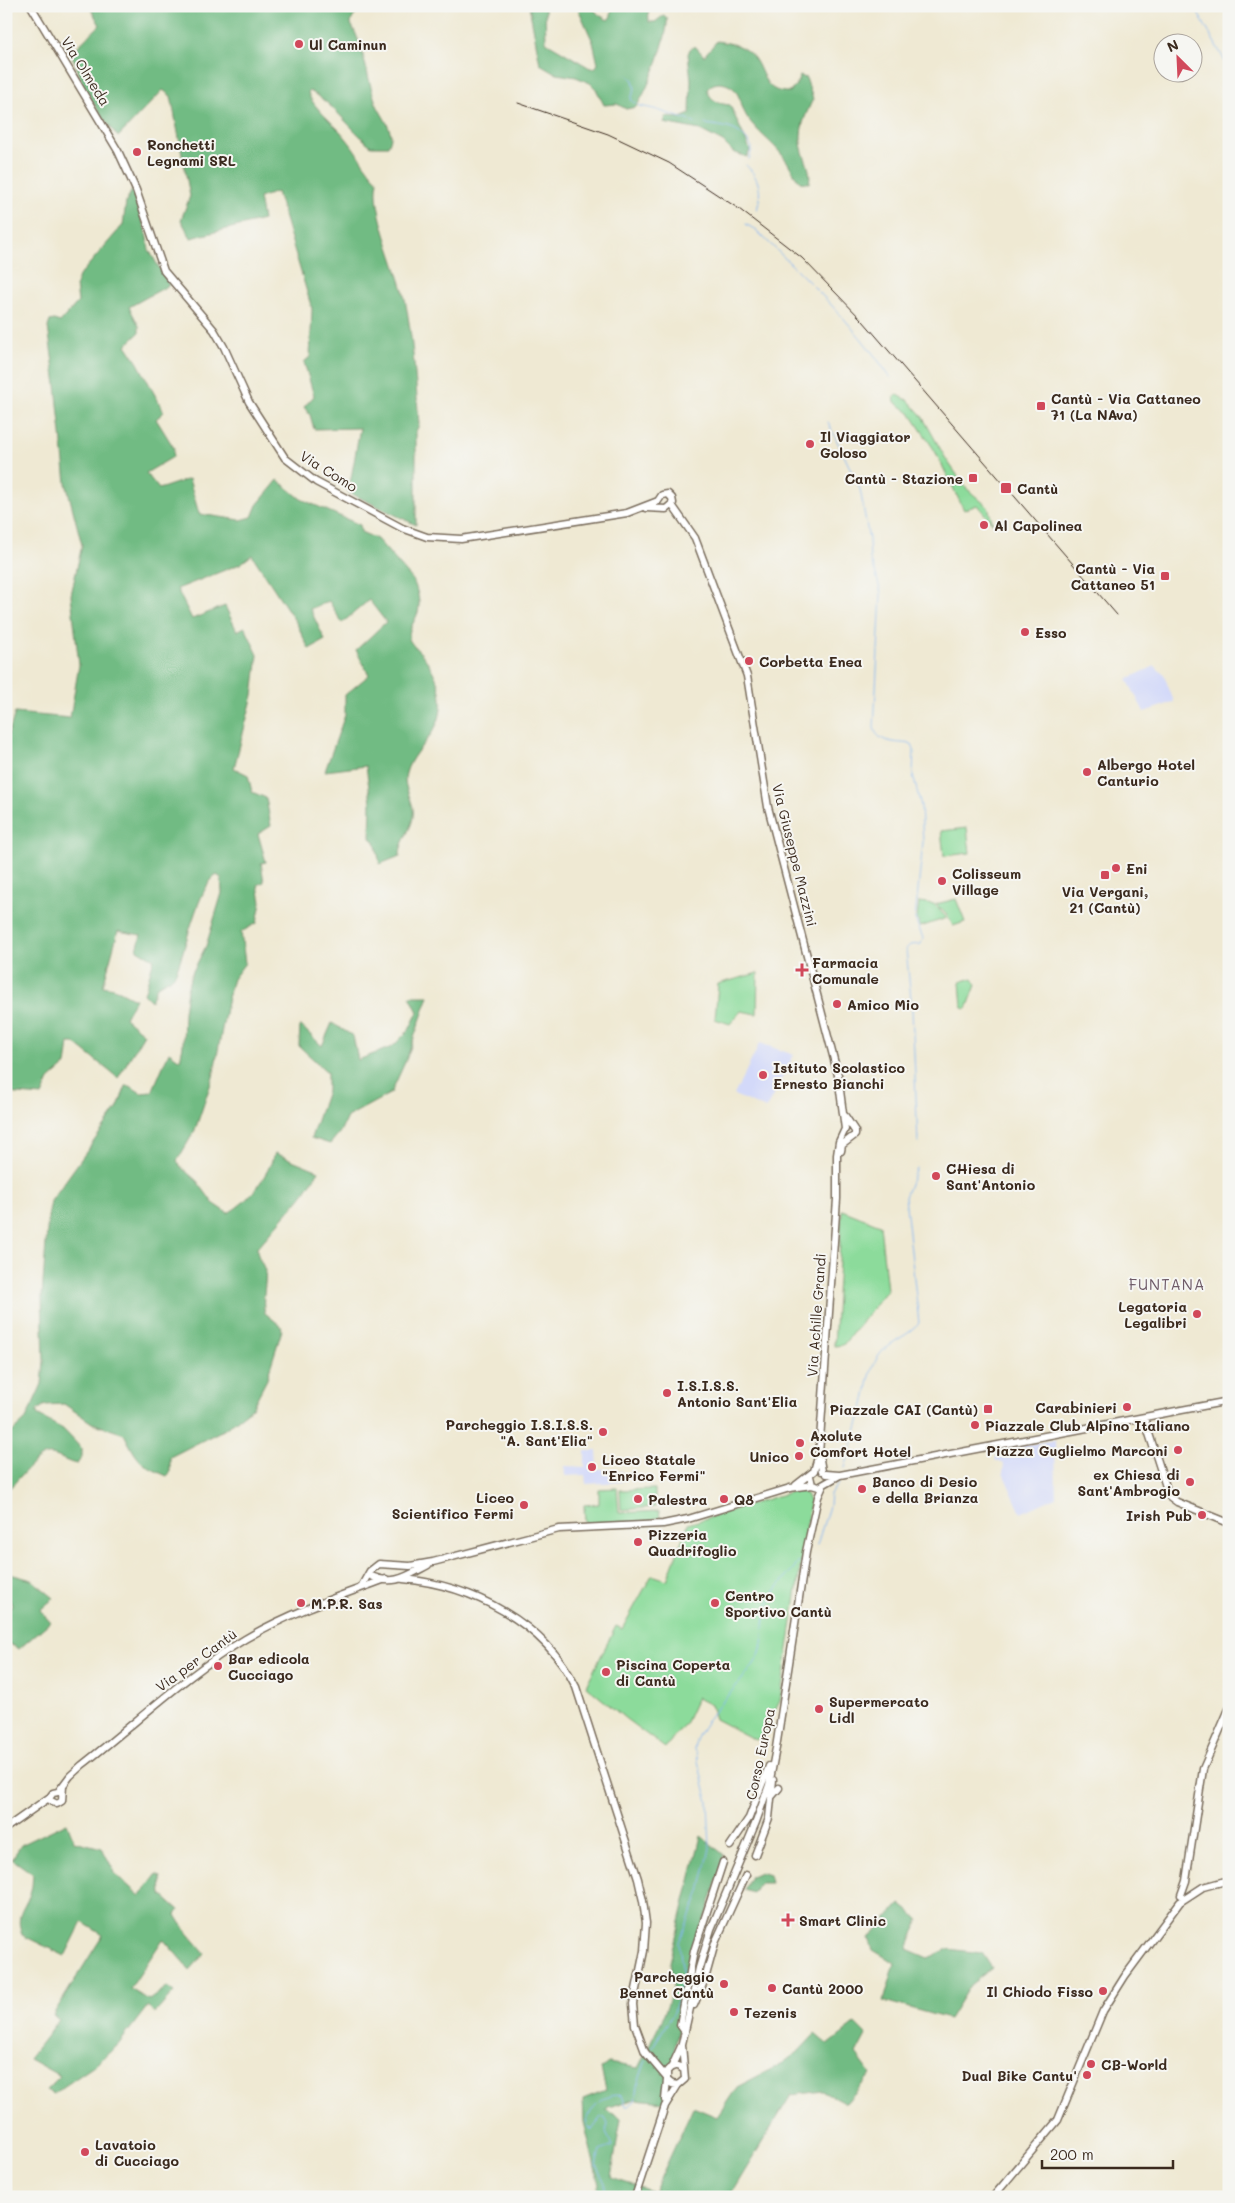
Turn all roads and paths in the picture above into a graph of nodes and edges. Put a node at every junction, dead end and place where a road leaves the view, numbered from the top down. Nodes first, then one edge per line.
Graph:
1 (31, 6) edge
2 (118, 151) joint
3 (665, 506) joint
4 (847, 1132) joint
5 (1229, 1401) edge
6 (1144, 1418) junction
7 (819, 1454) junction
8 (824, 1472) junction
9 (812, 1473) junction
10 (840, 1475) junction
11 (825, 1484) junction
12 (813, 1485) junction
13 (790, 1488) junction
14 (813, 1518) junction
15 (1229, 1523) edge
16 (412, 1571) junction
17 (369, 1575) junction
18 (386, 1579) junction
19 (403, 1579) junction
20 (422, 1581) junction
21 (360, 1587) junction
22 (1229, 1709) edge
23 (776, 1748) junction
24 (779, 1788) dead end
25 (60, 1793) junction
26 (772, 1796) junction
27 (51, 1799) junction
28 (6, 1828) edge
29 (730, 1846) dead end
30 (755, 1854) dead end
31 (722, 1862) dead end
32 (746, 1875) dead end
33 (1229, 1880) edge
34 (1180, 1899) junction
35 (688, 2018) junction
36 (685, 2032) junction
37 (682, 2044) junction
38 (657, 2065) junction
39 (670, 2067) junction
40 (684, 2070) junction
41 (666, 2078) junction
42 (678, 2085) junction
43 (665, 2106) junction
44 (634, 2197) edge
45 (993, 2197) edge

1 - 2 main road, Via Olmeda
2 - 3 main road, Via Como
3 - 4 main road, Via Giuseppe Mazzini
4 - 7 main road, Via Achille Grandi
5 - 6 main road
6 - 10 main road
6 - 15 main road
7 - 8 main road, Via Achille Grandi
7 - 9 main road, Via Achille Grandi
8 - 9 main road
8 - 10 main road
8 - 11 main road, Via Achille Grandi
9 - 12 main road, Corso Europa
9 - 13 main road
10 - 11 main road
11 - 12 main road
11 - 14 main road, Corso Europa
12 - 13 main road
12 - 14 main road, Corso Europa
13 - 16 main road
14 - 23 main road, Corso Europa
16 - 17 main road
16 - 19 main road
16 - 20 main road
17 - 18 main road
17 - 21 main road
18 - 19 main road
18 - 21 main road, Via per Cantù
19 - 20 main road
20 - 38 main road
21 - 25 main road, Via per Cantù
22 - 34 main road
23 - 26 main road
23 - 29 main road
23 - 35 main road, Corso Europa
24 - 26 main road
25 - 27 main road
25 - 27 main road
26 - 30 main road
27 - 28 main road
31 - 36 main road
32 - 35 main road
33 - 34 main road
34 - 45 main road
35 - 36 main road, Corso Europa
36 - 37 main road, Corso Europa
37 - 39 main road, Corso Europa
37 - 40 main road, Corso Europa
38 - 39 main road
38 - 41 main road
39 - 40 main road
39 - 41 main road, Corso Europa
40 - 42 main road, Corso Europa
41 - 42 main road
41 - 43 main road, Corso Europa
42 - 43 main road, Corso Europa
43 - 44 main road, Corso Europa

